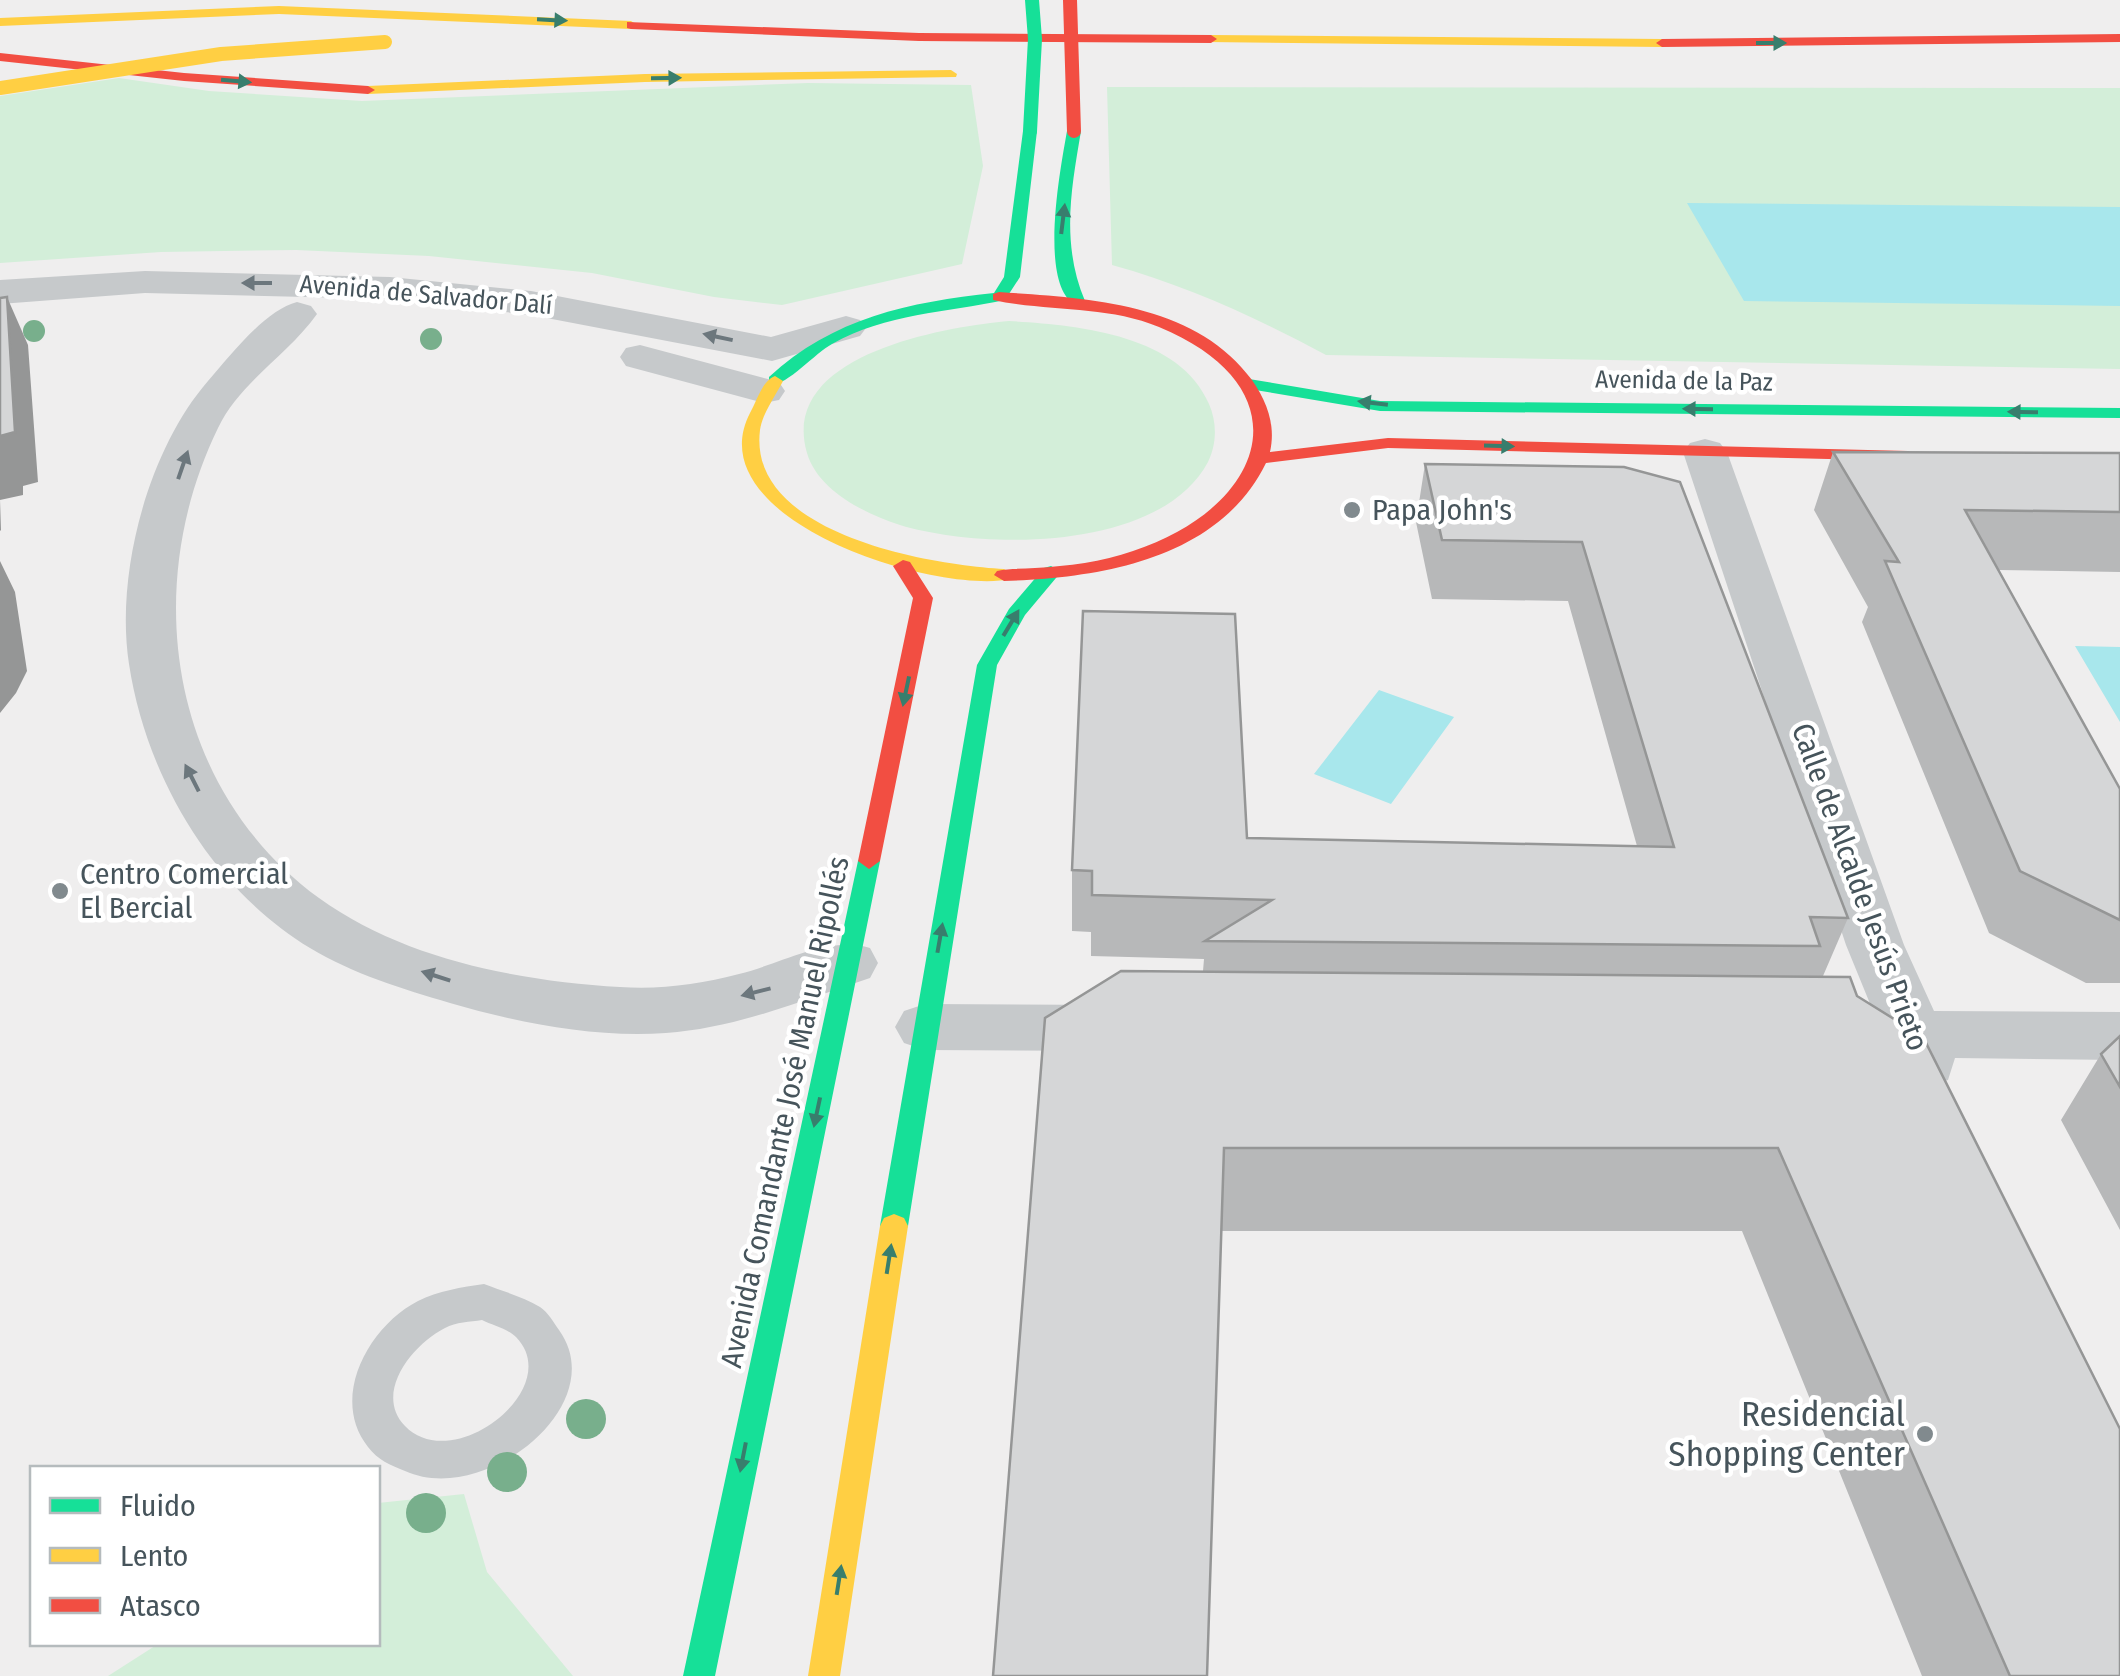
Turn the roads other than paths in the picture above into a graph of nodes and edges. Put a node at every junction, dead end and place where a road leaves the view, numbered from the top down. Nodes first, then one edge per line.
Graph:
1 (36, 0) edge
2 (1032, 0) edge
3 (1070, 0) edge
4 (0, 3) edge
5 (0, 22) edge
6 (2120, 38) edge
7 (394, 42) dead end
8 (461, 42) dead end
9 (1674, 43) junction
10 (1228, 54) junction
11 (0, 57) edge
12 (1381, 64) dead end
13 (1100, 73) dead end
14 (0, 88) edge
15 (0, 292) edge
16 (999, 297) junction
17 (1078, 301) junction
18 (297, 314) junction
19 (0, 323) edge
20 (846, 328) junction
21 (1249, 384) junction
22 (764, 392) junction
23 (2120, 413) edge
24 (1705, 452) junction
25 (1922, 457) edge
26 (1262, 458) junction
27 (904, 566) junction
28 (1052, 572) junction
29 (849, 963) junction
30 (925, 1027) junction
31 (1162, 1028) edge
32 (1794, 1033) edge
33 (1912, 1034) junction
34 (2120, 1036) edge
35 (1945, 1104) edge
36 (699, 1676) edge
37 (824, 1676) edge

1 - 4 main road
2 - 16 main road, bridge
17 -> 3 main road, bridge
5 -> 9 main road
9 -> 6 main road
7 - 14 main road, bridge
8 - 10 main road
9 - 10 main road
10 - 12 main road
11 -> 13 main road
20 -> 15 street, Avenida de Salvador Dalí
16 - 17 main road
16 - 20 main road
17 - 21 main road
18 - 19 street, Avenida de Salvador Dalí
18 - 22 street, Avenida de Salvador Dalí
29 -> 18 street
20 - 22 main road
23 -> 21 main road, Avenida de la Paz
21 - 26 main road
22 - 27 main road
24 - 25 main road
26 -> 24 main road
24 - 33 street, Calle de Alcalde Jesús Prieto
26 - 28 main road
27 - 28 main road
27 -> 29 main road, Avenida Comandante José Manuel Ripollés
30 -> 28 main road
29 -> 36 main road, Avenida Comandante José Manuel Ripollés
30 - 31 street
37 -> 30 main road
32 - 33 street
33 - 34 street
33 - 35 street, Calle de Alcalde Jesús Prieto

